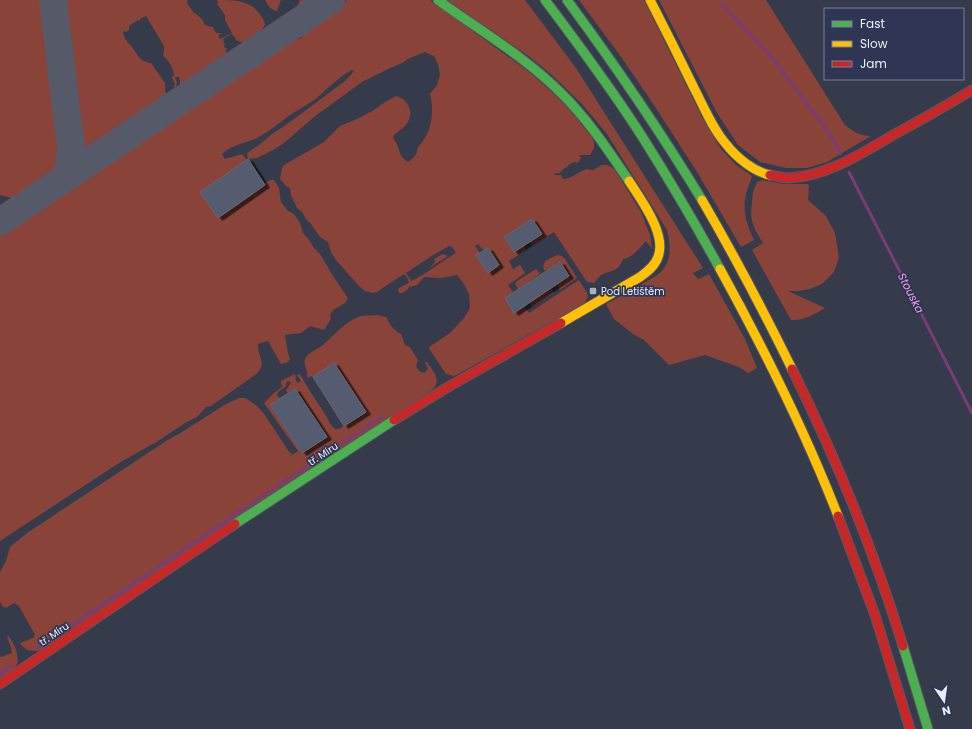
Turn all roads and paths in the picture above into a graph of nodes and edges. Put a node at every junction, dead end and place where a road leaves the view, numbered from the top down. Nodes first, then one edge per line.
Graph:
1 (438, 0) edge
2 (545, 0) edge
3 (567, 0) edge
4 (650, 0) edge
5 (972, 90) edge
6 (0, 684) edge
7 (910, 729) edge
8 (928, 729) edge

1 - 6 main road, tř. Míru
2 - 7 main road
3 - 8 main road
4 - 5 main road

